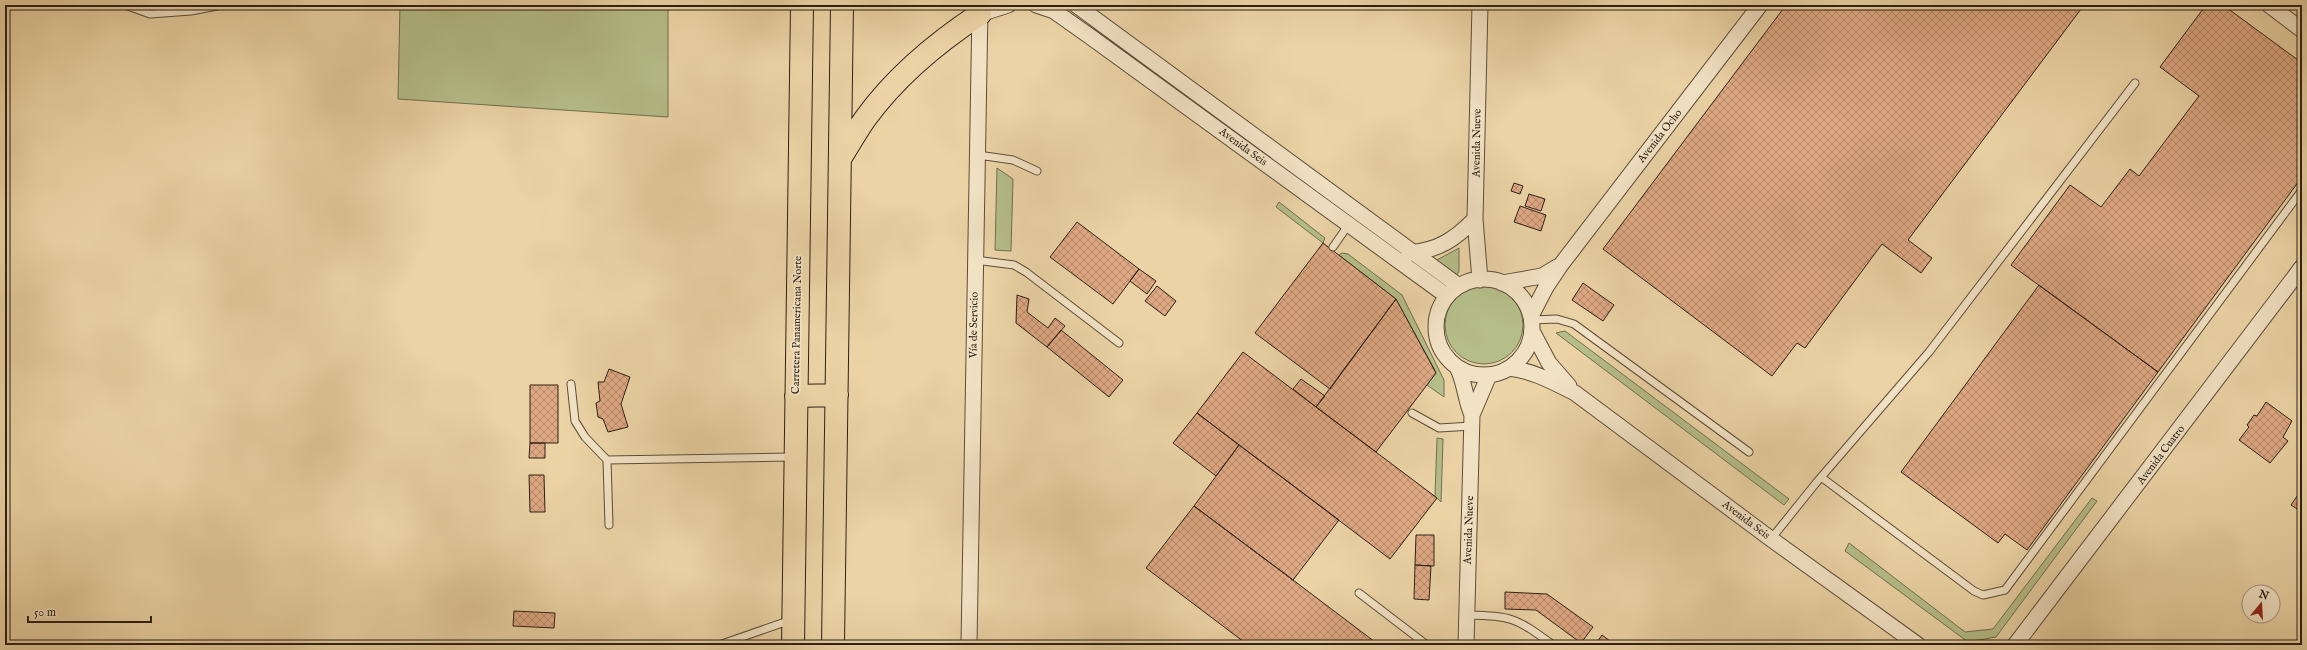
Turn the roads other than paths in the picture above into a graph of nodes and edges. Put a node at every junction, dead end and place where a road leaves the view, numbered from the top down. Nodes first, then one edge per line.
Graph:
1 (125, 5) edge
2 (222, 5) edge
3 (802, 5) edge
4 (842, 5) edge
5 (1008, 5) edge
6 (1036, 5) edge
7 (1480, 5) edge
8 (1760, 5) edge
9 (2269, 5) edge
10 (1080, 6) edge
11 (980, 9) edge
12 (2302, 30) edge
13 (2135, 83) dead end
14 (978, 155) junction
15 (840, 159) junction
16 (1037, 171) dead end
17 (2302, 190) edge
18 (1353, 218) junction
19 (1475, 219) junction
20 (1333, 247) dead end
21 (1413, 253) junction
22 (1392, 255) junction
23 (975, 260) junction
24 (1560, 266) junction
25 (2302, 267) edge
26 (1480, 280) junction
27 (1502, 283) junction
28 (1458, 286) junction
29 (1447, 296) junction
30 (1531, 322) junction
31 (1120, 343) dead end
32 (1457, 367) junction
33 (1509, 368) junction
34 (1489, 375) junction
35 (571, 384) dead end
36 (1575, 393) junction
37 (837, 395) junction
38 (796, 396) junction
39 (1412, 413) dead end
40 (1472, 421) junction
41 (1749, 452) dead end
42 (795, 457) junction
43 (607, 460) junction
44 (1821, 477) junction
45 (609, 525) dead end
46 (1771, 539) junction
47 (1359, 593) dead end
48 (1467, 615) junction
49 (793, 620) junction
50 (2017, 644) edge
51 (719, 645) edge
52 (793, 645) edge
53 (833, 645) edge
54 (969, 645) edge
55 (1427, 645) edge
56 (1466, 645) edge
57 (1553, 645) edge
58 (1918, 645) edge

1 - 2 lane
3 - 38 highway, Carretera Panamericana Norte
4 - 15 highway
5 - 11 street
6 - 18 street, Avenida Seis
7 - 19 street, Avenida Nueve
8 - 24 street, Avenida Ocho
9 - 12 street
10 - 18 street, Avenida Seis
11 - 14 street, Vía de Servicio
11 - 15 highway
13 - 44 lane
14 - 16 lane
14 - 23 street, Vía de Servicio
15 - 37 highway
17 - 44 lane
18 - 20 lane
18 - 21 street, Avenida Seis
18 - 22 street, Avenida Seis
19 - 21 street
19 - 26 street, Avenida Nueve
21 - 22 street
21 - 28 street, Avenida Seis
22 - 29 street, Avenida Seis
23 - 31 lane
23 - 54 street, Vía de Servicio
24 - 27 street, Avenida Ocho
24 - 30 street, Avenida Ocho
25 - 50 street, Avenida Cuatro
26 - 27 street
26 - 28 street
27 - 30 street
28 - 29 street
29 - 32 street
30 - 33 street
30 - 36 street, Avenida Seis
30 - 41 lane
32 - 34 street
32 - 40 street, Avenida Nueve
33 - 34 street
33 - 36 street, Avenida Seis
34 - 40 street, Avenida Nueve
35 - 43 lane
36 - 46 street, Avenida Seis
37 - 38 highway
37 - 53 highway
38 - 42 highway, Carretera Panamericana Norte
39 - 40 lane
40 - 48 street, Avenida Nueve
42 - 43 lane
42 - 49 highway, Carretera Panamericana Norte
43 - 45 lane
44 - 46 lane
46 - 58 street, Avenida Seis
47 - 55 lane
48 - 56 street, Avenida Nueve
48 - 57 lane
49 - 51 lane
49 - 52 highway, Carretera Panamericana Norte

